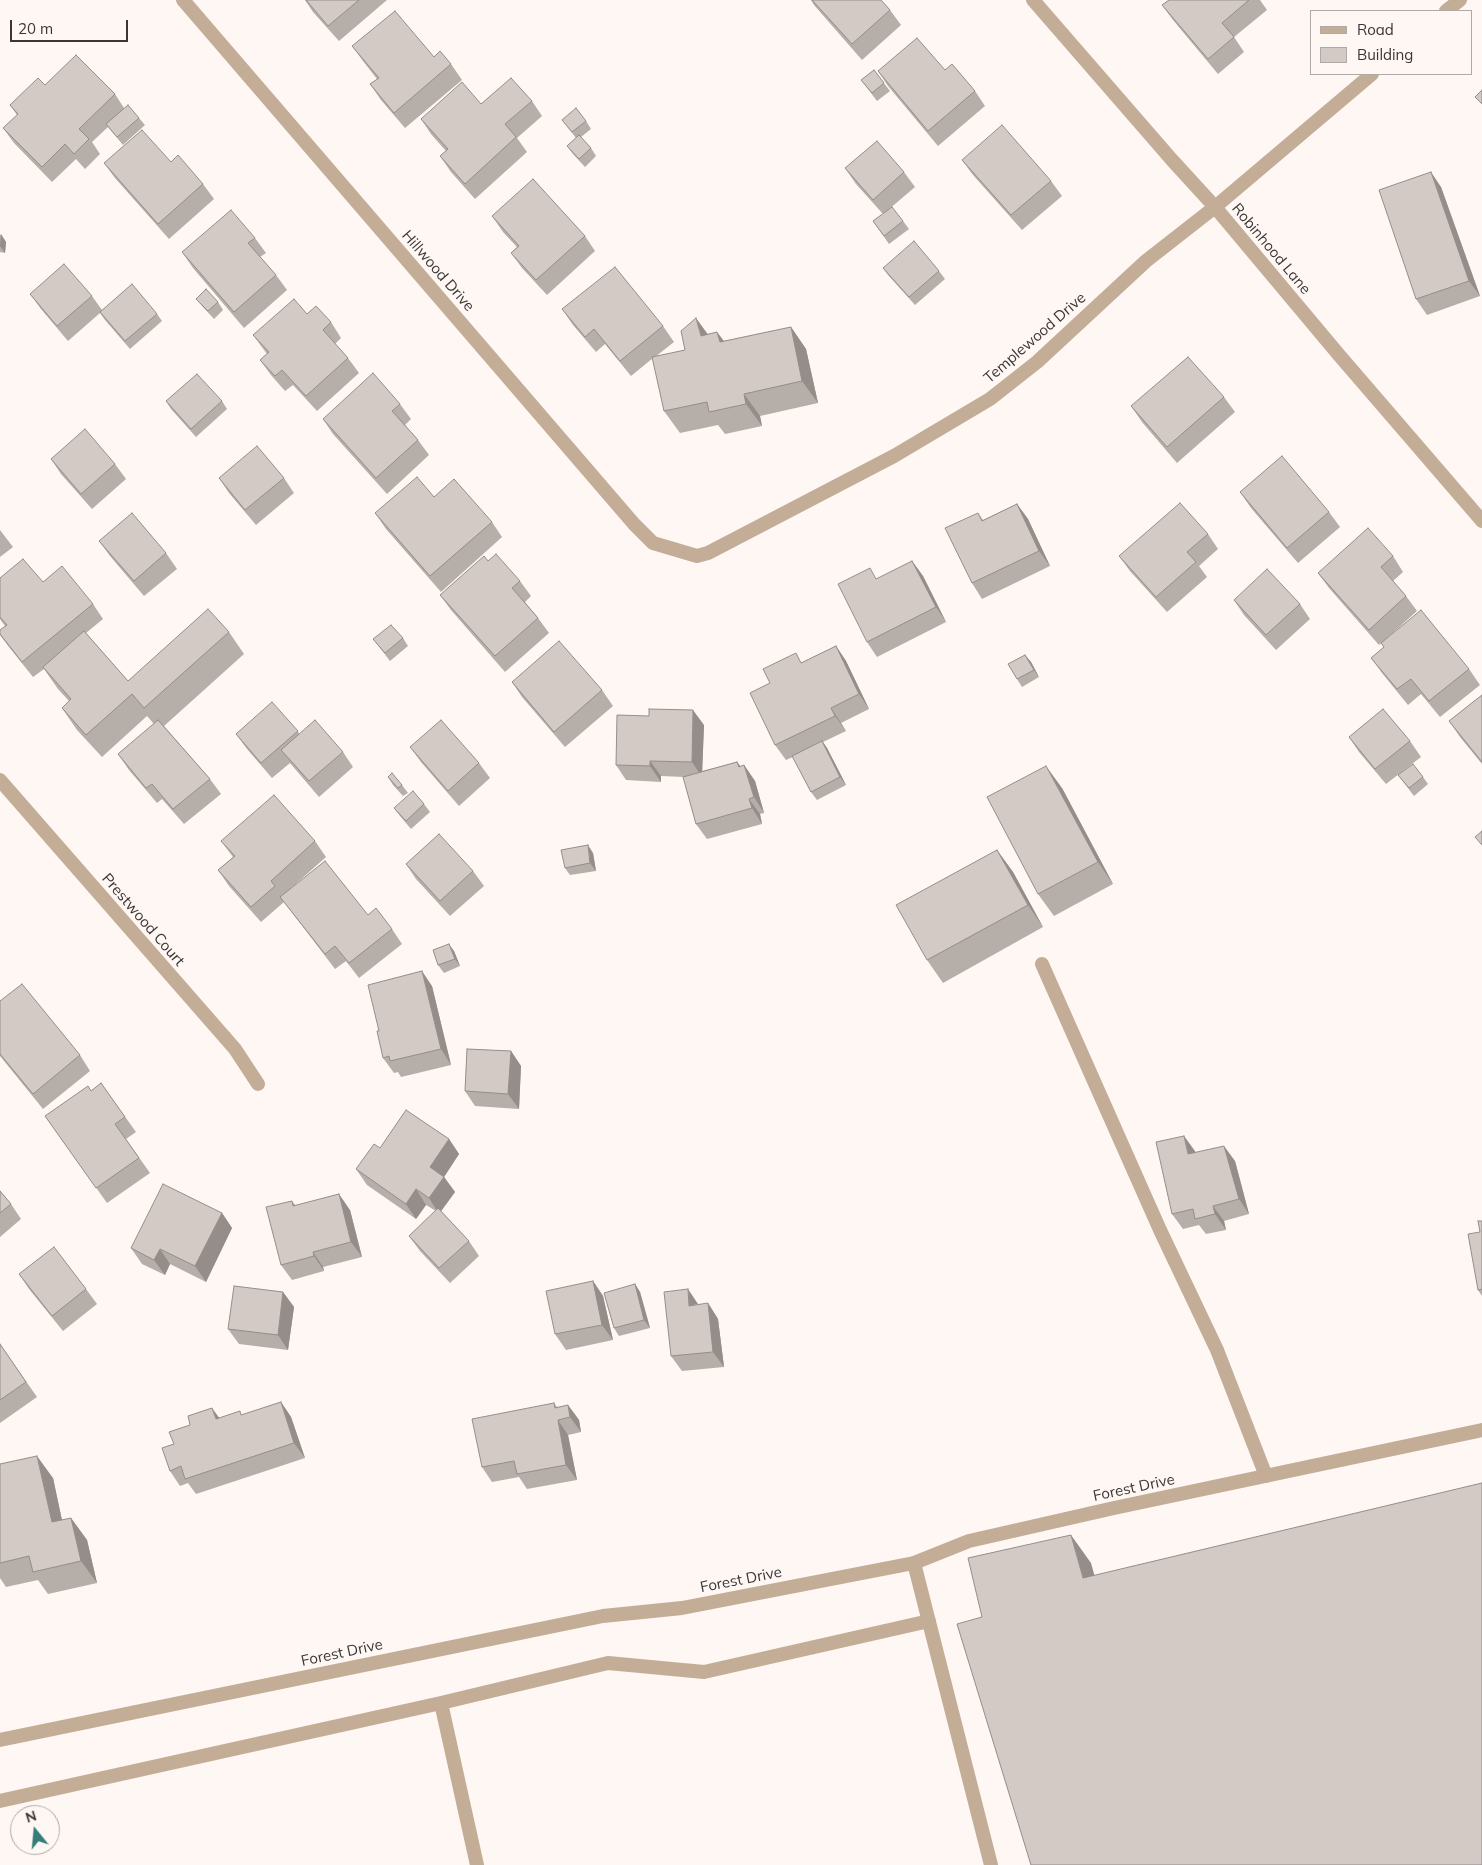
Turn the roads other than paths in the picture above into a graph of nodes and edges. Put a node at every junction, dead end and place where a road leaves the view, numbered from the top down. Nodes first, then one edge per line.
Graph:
1 (183, 0) edge
2 (1033, 0) edge
3 (1460, 0) edge
4 (1447, 10) edge
5 (1371, 75) edge
6 (1215, 207) junction
7 (1482, 521) edge
8 (676, 551) joint
9 (0, 780) edge
10 (1042, 964) dead end
11 (258, 1084) dead end
12 (1482, 1430) edge
13 (1266, 1476) junction
14 (914, 1563) junction
15 (929, 1621) junction
16 (441, 1703) junction
17 (0, 1740) edge
18 (0, 1801) edge
19 (477, 1865) edge
20 (991, 1865) edge

1 - 8 street, Hillwood Drive
2 - 6 street, Robinhood Lane
3 - 4 street
5 - 6 street, Templewood Drive
6 - 7 street, Robinhood Lane
6 - 8 street, Templewood Drive
9 - 11 street, Prestwood Court
10 - 13 street
12 - 13 street, Forest Drive
13 - 14 street, Forest Drive
14 - 15 street
14 - 17 street, Forest Drive
15 - 16 street
15 - 20 street
16 - 18 street
16 - 19 street

